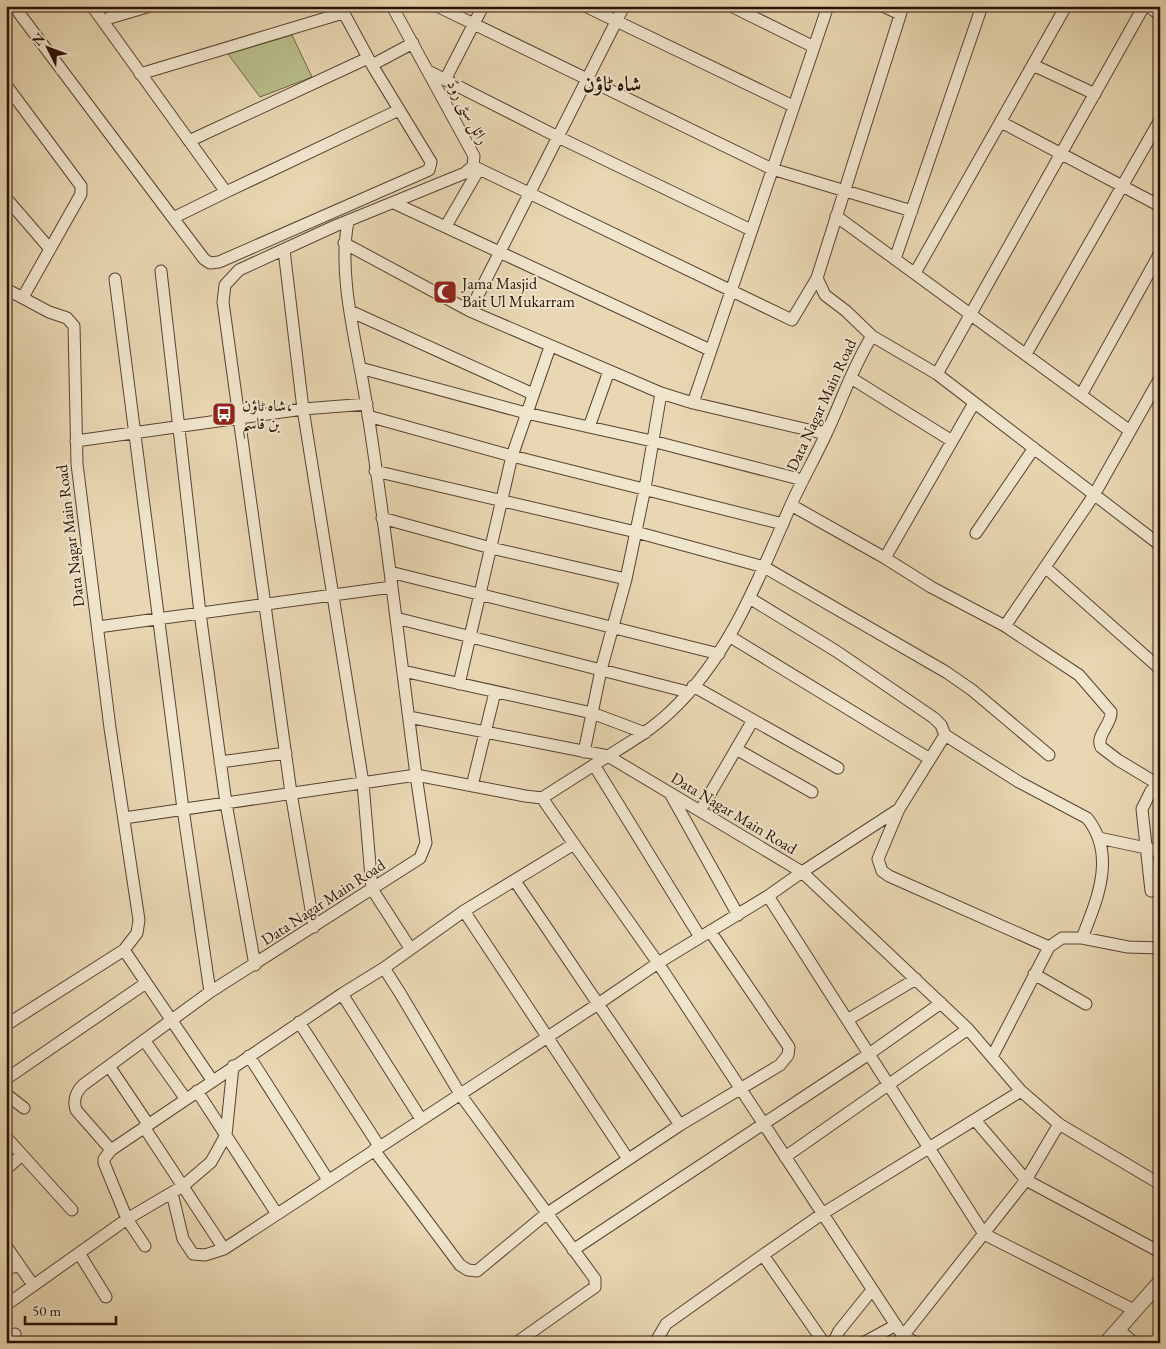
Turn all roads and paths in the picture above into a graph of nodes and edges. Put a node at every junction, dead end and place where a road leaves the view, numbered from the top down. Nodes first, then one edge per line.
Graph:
1 (23, 6) edge
2 (92, 6) edge
3 (150, 6) edge
4 (392, 6) edge
5 (437, 6) edge
6 (483, 6) edge
7 (585, 6) edge
8 (624, 6) edge
9 (731, 6) edge
10 (828, 6) edge
11 (883, 6) edge
12 (982, 6) edge
13 (1066, 6) edge
14 (1146, 6) edge
15 (342, 10) edge
16 (901, 10) edge
17 (1160, 15) edge
18 (103, 20) junction
19 (616, 22) junction
20 (474, 24) junction
21 (413, 43) junction
22 (814, 47) junction
23 (370, 61) junction
24 (1033, 65) junction
25 (427, 70) junction
26 (140, 74) junction
27 (588, 78) junction
28 (445, 80) junction
29 (6, 84) edge
30 (1095, 94) junction
31 (794, 106) junction
32 (399, 110) junction
33 (1001, 122) junction
34 (1159, 122) edge
35 (558, 137) junction
36 (189, 141) junction
37 (1061, 154) junction
38 (476, 168) junction
39 (772, 169) junction
40 (1122, 186) junction
41 (844, 190) junction
42 (226, 192) junction
43 (530, 192) junction
44 (6, 198) edge
45 (394, 202) junction
46 (1160, 206) edge
47 (912, 211) junction
48 (836, 216) junction
49 (173, 218) junction
50 (348, 222) junction
51 (446, 226) junction
52 (751, 230) junction
53 (344, 243) junction
54 (50, 249) junction
55 (284, 250) junction
56 (500, 251) junction
57 (1160, 253) edge
58 (895, 259) junction
59 (161, 271) dead end
60 (916, 274) junction
61 (817, 278) junction
62 (115, 279) dead end
63 (6, 289) edge
64 (731, 290) junction
65 (23, 298) junction
66 (350, 311) junction
67 (470, 311) junction
68 (971, 314) junction
69 (872, 336) junction
70 (550, 347) junction
71 (710, 350) junction
72 (1026, 354) junction
73 (360, 368) junction
74 (609, 371) junction
75 (937, 374) junction
76 (851, 378) junction
77 (1160, 378) edge
78 (661, 393) junction
79 (533, 394) junction
80 (1081, 395) junction
81 (693, 403) junction
82 (974, 403) junction
83 (367, 404) junction
84 (303, 409) junction
85 (526, 413) junction
86 (368, 416) junction
87 (239, 418) junction
88 (178, 426) junction
89 (589, 427) junction
90 (1130, 430) junction
91 (136, 432) junction
92 (826, 434) junction
93 (76, 441) junction
94 (652, 441) junction
95 (952, 441) junction
96 (1034, 448) junction
97 (512, 456) junction
98 (376, 471) junction
99 (803, 480) junction
100 (645, 488) junction
101 (1094, 495) junction
102 (502, 501) junction
103 (791, 505) junction
104 (382, 518) junction
105 (783, 524) junction
106 (636, 532) junction
107 (976, 533) dead end
108 (1160, 545) edge
109 (491, 548) junction
110 (885, 558) junction
111 (764, 567) junction
112 (1045, 567) junction
113 (390, 572) junction
114 (626, 579) junction
115 (392, 587) junction
116 (481, 594) junction
117 (331, 595) junction
118 (750, 598) junction
119 (267, 604) junction
120 (200, 613) junction
121 (396, 618) junction
122 (158, 619) junction
123 (614, 626) junction
124 (1005, 626) junction
125 (98, 627) junction
126 (470, 636) junction
127 (729, 636) junction
128 (719, 654) junction
129 (1160, 669) edge
130 (601, 670) junction
131 (403, 672) junction
132 (459, 684) junction
133 (691, 689) junction
134 (496, 692) junction
135 (592, 713) junction
136 (409, 717) junction
137 (753, 720) junction
138 (485, 732) junction
139 (645, 733) junction
140 (946, 735) junction
141 (736, 749) junction
142 (584, 752) junction
143 (286, 753) junction
144 (1049, 755) dead end
145 (608, 756) junction
146 (930, 759) junction
147 (220, 762) junction
148 (594, 765) junction
149 (838, 768) dead end
150 (416, 775) junction
151 (362, 783) junction
152 (1159, 783) edge
153 (472, 786) junction
154 (812, 792) dead end
155 (292, 794) junction
156 (670, 794) junction
157 (542, 798) junction
158 (226, 803) junction
159 (183, 809) junction
160 (899, 809) junction
161 (700, 811) junction
162 (124, 818) junction
163 (1098, 838) junction
164 (574, 844) junction
165 (1146, 849) junction
166 (1160, 851) edge
167 (802, 872) junction
168 (515, 881) junction
169 (372, 889) junction
170 (1151, 891) dead end
171 (768, 896) junction
172 (464, 911) junction
173 (738, 915) junction
174 (314, 927) junction
175 (705, 934) junction
176 (1082, 938) junction
177 (1049, 947) junction
178 (410, 948) junction
179 (1160, 948) edge
180 (124, 950) junction
181 (658, 963) junction
182 (255, 965) junction
183 (384, 968) junction
184 (1034, 974) junction
185 (916, 979) junction
186 (146, 983) junction
187 (210, 992) junction
188 (342, 994) junction
189 (941, 1003) junction
190 (598, 1004) junction
191 (1086, 1004) dead end
192 (171, 1020) junction
193 (847, 1020) junction
194 (299, 1022) junction
195 (6, 1024) edge
196 (968, 1029) junction
197 (549, 1036) junction
198 (144, 1040) junction
199 (870, 1054) junction
200 (249, 1056) junction
201 (992, 1057) junction
202 (110, 1066) junction
203 (233, 1066) junction
204 (6, 1079) edge
205 (212, 1080) junction
206 (889, 1084) junction
207 (741, 1089) junction
208 (197, 1091) junction
209 (1021, 1091) junction
210 (6, 1094) edge
211 (460, 1094) junction
212 (185, 1098) junction
213 (24, 1108) dead end
214 (421, 1119) junction
215 (975, 1120) junction
216 (763, 1124) junction
217 (1058, 1124) junction
218 (146, 1125) junction
219 (680, 1125) junction
220 (226, 1134) junction
221 (6, 1137) edge
222 (376, 1148) junction
223 (930, 1148) junction
224 (111, 1150) junction
225 (22, 1155) junction
226 (785, 1157) junction
227 (628, 1159) junction
228 (6, 1169) edge
229 (328, 1180) junction
230 (1026, 1180) junction
231 (1160, 1184) edge
232 (183, 1186) junction
233 (172, 1193) junction
234 (72, 1210) dead end
235 (277, 1214) junction
236 (546, 1214) junction
237 (822, 1214) junction
238 (127, 1219) junction
239 (984, 1234) junction
240 (6, 1246) edge
241 (145, 1246) dead end
242 (224, 1248) junction
243 (573, 1250) junction
244 (1160, 1252) edge
245 (79, 1253) junction
246 (763, 1255) junction
247 (20, 1266) junction
248 (6, 1268) edge
249 (1160, 1282) edge
250 (33, 1285) junction
251 (872, 1290) junction
252 (106, 1296) dead end
253 (6, 1306) edge
254 (1134, 1310) junction
255 (896, 1326) junction
256 (1118, 1329) junction
257 (900, 1339) edge
258 (516, 1343) edge
259 (655, 1343) edge
260 (824, 1343) edge
261 (833, 1343) edge
262 (863, 1343) edge
263 (917, 1343) edge
264 (1106, 1343) edge
265 (1134, 1343) edge

1 - 49 street
2 - 18 street
3 - 18 street
4 - 21 street, رائل سٹی روڈ
5 - 20 street
6 - 20 street
7 - 19 street
8 - 19 street
9 - 22 street
10 - 22 street
11 - 16 street
12 - 47 street
13 - 24 street
14 - 17 street
14 - 30 street
15 - 23 street
15 - 26 street
16 - 41 street
18 - 26 street
19 - 27 street
19 - 31 street
20 - 27 street
20 - 28 street
21 - 23 street
21 - 25 street, رائل سٹی روڈ
22 - 31 street
23 - 32 street
23 - 36 street
24 - 30 street
24 - 33 street
25 - 28 street
25 - 38 street, رائل سٹی روڈ
26 - 36 street
27 - 35 street
27 - 39 street
28 - 35 street
29 - 54 street
30 - 37 street
31 - 39 street
32 - 42 street
32 - 49 street
33 - 37 street
33 - 60 street
34 - 40 street
35 - 43 street
35 - 52 street
36 - 42 street
37 - 40 street
37 - 68 street
38 - 43 street
38 - 45 street, رائل سٹی روڈ
38 - 51 street
39 - 41 street
39 - 52 street
40 - 46 street
40 - 72 street
41 - 47 street
41 - 48 street
42 - 49 street
43 - 56 street
43 - 64 street
44 - 54 street
45 - 50 street, رائل سٹی روڈ
45 - 51 street
47 - 58 street
48 - 58 street
48 - 61 street
50 - 53 street, Data Nagar Main Road
50 - 55 street, رائل سٹی روڈ
51 - 56 street
52 - 64 street
53 - 66 street, Data Nagar Main Road
53 - 67 street
54 - 65 street
55 - 84 street
55 - 87 street, رائل سٹی روڈ
56 - 67 street
56 - 71 street
57 - 80 street
58 - 60 street
59 - 88 street
60 - 68 street
61 - 64 street
61 - 69 street, Data Nagar Main Road
62 - 91 street
63 - 65 street, Data Nagar Main Road
64 - 71 street
65 - 93 street, Data Nagar Main Road
66 - 73 street, Data Nagar Main Road
66 - 79 street
67 - 70 street
68 - 72 street
68 - 75 street
69 - 75 street
69 - 76 street, Data Nagar Main Road
70 - 74 street
70 - 79 street
71 - 81 street
72 - 80 street
73 - 83 street, Data Nagar Main Road
73 - 85 street
74 - 78 street
74 - 89 street
75 - 82 street
76 - 92 street, Data Nagar Main Road
76 - 95 street
77 - 90 street
78 - 81 street
78 - 94 street
79 - 85 street
80 - 90 street
81 - 92 street
82 - 95 street
82 - 96 street
83 - 84 street
83 - 86 street, Data Nagar Main Road
84 - 87 street
84 - 117 street
85 - 89 street
85 - 97 street
86 - 97 street
86 - 98 street, Data Nagar Main Road
87 - 88 street
87 - 119 street, رائل سٹی روڈ
88 - 91 street
88 - 120 street
89 - 94 street
90 - 101 street
91 - 93 street
91 - 122 street
92 - 99 street, Data Nagar Main Road
93 - 125 street, Data Nagar Main Road
94 - 99 street
94 - 100 street
95 - 110 street
96 - 101 street
96 - 107 street
97 - 100 street
97 - 102 street
98 - 102 street
98 - 104 street, Data Nagar Main Road
99 - 103 street, Data Nagar Main Road
100 - 105 street
100 - 106 street
101 - 108 street
101 - 112 street
102 - 106 street
102 - 109 street
103 - 105 street, Data Nagar Main Road
103 - 110 street
104 - 109 street
104 - 113 street, Data Nagar Main Road
105 - 111 street, Data Nagar Main Road
106 - 111 street
106 - 114 street
109 - 114 street
109 - 116 street
110 - 124 street
111 - 118 street, Data Nagar Main Road
111 - 144 street
112 - 124 street
112 - 129 street
113 - 115 street, Data Nagar Main Road
113 - 116 street
114 - 123 street
115 - 117 street
115 - 121 street, Data Nagar Main Road
116 - 123 street
116 - 126 street
117 - 119 street
117 - 151 street
118 - 127 street, Data Nagar Main Road
118 - 140 street
119 - 120 street
119 - 143 street, رائل سٹی روڈ
120 - 122 street
120 - 147 street
121 - 126 street
121 - 131 street, Data Nagar Main Road
122 - 125 street
122 - 159 street
123 - 128 street
123 - 130 street
124 - 152 street
125 - 162 street, Data Nagar Main Road
126 - 130 street
126 - 132 street
127 - 128 street, Data Nagar Main Road
127 - 146 street
128 - 133 street, Data Nagar Main Road
130 - 133 street
130 - 135 street
131 - 132 street
131 - 136 street, Data Nagar Main Road
132 - 134 street
133 - 137 street
133 - 139 street, Data Nagar Main Road
134 - 135 street
134 - 138 street
135 - 139 street
135 - 142 street
136 - 138 street, Data Nagar Main Road
136 - 150 street, Data Nagar Main Road
137 - 141 street
137 - 149 street
138 - 142 street, Data Nagar Main Road
138 - 153 street
139 - 145 street, Data Nagar Main Road
140 - 146 street
140 - 163 street
141 - 154 street
141 - 161 street
142 - 145 street, Data Nagar Main Road
143 - 147 street
143 - 155 street, رائل سٹی روڈ
145 - 148 street, Data Nagar Main Road
145 - 156 street, Data Nagar Main Road
146 - 160 street
147 - 158 street
148 - 157 street, Data Nagar Main Road
148 - 175 street
150 - 151 street
150 - 153 street
150 - 169 street, Data Nagar Main Road
151 - 155 street
151 - 169 street
152 - 165 street
153 - 157 street
155 - 158 street
155 - 174 street, رائل سٹی روڈ
156 - 161 street, Data Nagar Main Road
156 - 173 street
157 - 164 street
158 - 159 street
158 - 182 street
159 - 162 street
159 - 187 street
160 - 167 street
160 - 177 street
161 - 167 street, Data Nagar Main Road
162 - 180 street, Data Nagar Main Road
163 - 165 street
163 - 176 street
164 - 168 street
164 - 181 street
165 - 166 street
165 - 170 street
167 - 171 street, Data Nagar Main Road
167 - 185 street
168 - 172 street
168 - 190 street
169 - 174 street, Data Nagar Main Road
169 - 178 street
171 - 173 street, Data Nagar Main Road
171 - 193 street
172 - 178 street
172 - 197 street
173 - 175 street, Data Nagar Main Road
174 - 182 street, Data Nagar Main Road
175 - 181 street, Data Nagar Main Road
175 - 207 street
176 - 177 street
176 - 179 street
177 - 184 street
178 - 183 street
180 - 186 street
180 - 195 street
181 - 190 street, Data Nagar Main Road
181 - 207 street
182 - 187 street, Data Nagar Main Road
183 - 188 street
183 - 211 street
184 - 191 street
184 - 201 street
185 - 189 street
185 - 193 street
186 - 192 street
186 - 204 street
187 - 192 street, Data Nagar Main Road
188 - 194 street
188 - 214 street
189 - 196 street
189 - 199 street
190 - 197 street, Data Nagar Main Road
190 - 219 street
192 - 198 street, Data Nagar Main Road
192 - 205 street
193 - 199 street
194 - 200 street
194 - 222 street
196 - 201 street
196 - 206 street
197 - 211 street, Data Nagar Main Road
197 - 227 street
198 - 202 street, Data Nagar Main Road
198 - 212 street
199 - 206 street
199 - 216 street
200 - 203 street
200 - 229 street
201 - 209 street
202 - 218 street
202 - 224 street, Data Nagar Main Road
203 - 205 street
203 - 220 street
205 - 208 street
206 - 223 street
206 - 226 street
207 - 216 street
207 - 219 street
208 - 212 street
208 - 220 street
209 - 215 street
209 - 217 street
210 - 213 street
211 - 214 street, Data Nagar Main Road
211 - 236 street
212 - 218 street
214 - 222 street, Data Nagar Main Road
215 - 223 street
215 - 230 street
216 - 226 street
216 - 243 street
217 - 230 street
217 - 231 street
218 - 224 street
218 - 232 street
219 - 227 street
220 - 232 street
220 - 235 street
221 - 225 street
222 - 229 street, Data Nagar Main Road
222 - 236 street
223 - 237 street
223 - 239 street
224 - 238 street
225 - 228 street
225 - 234 street
226 - 237 street
227 - 236 street
229 - 235 street, Data Nagar Main Road
230 - 239 street
230 - 244 street
232 - 233 street
232 - 242 street
233 - 238 street
233 - 242 street, Data Nagar Main Road
235 - 242 street, Data Nagar Main Road
236 - 243 street
237 - 246 street
237 - 251 street
238 - 241 street
238 - 245 street
239 - 254 street
239 - 257 street
240 - 247 street
243 - 258 street
245 - 250 street
245 - 252 street
246 - 259 street
246 - 260 street
247 - 248 street
247 - 250 street
249 - 254 street
250 - 253 street
251 - 255 street
251 - 261 street
254 - 256 street
255 - 257 street
255 - 262 street
256 - 264 street
256 - 265 street
257 - 263 street

